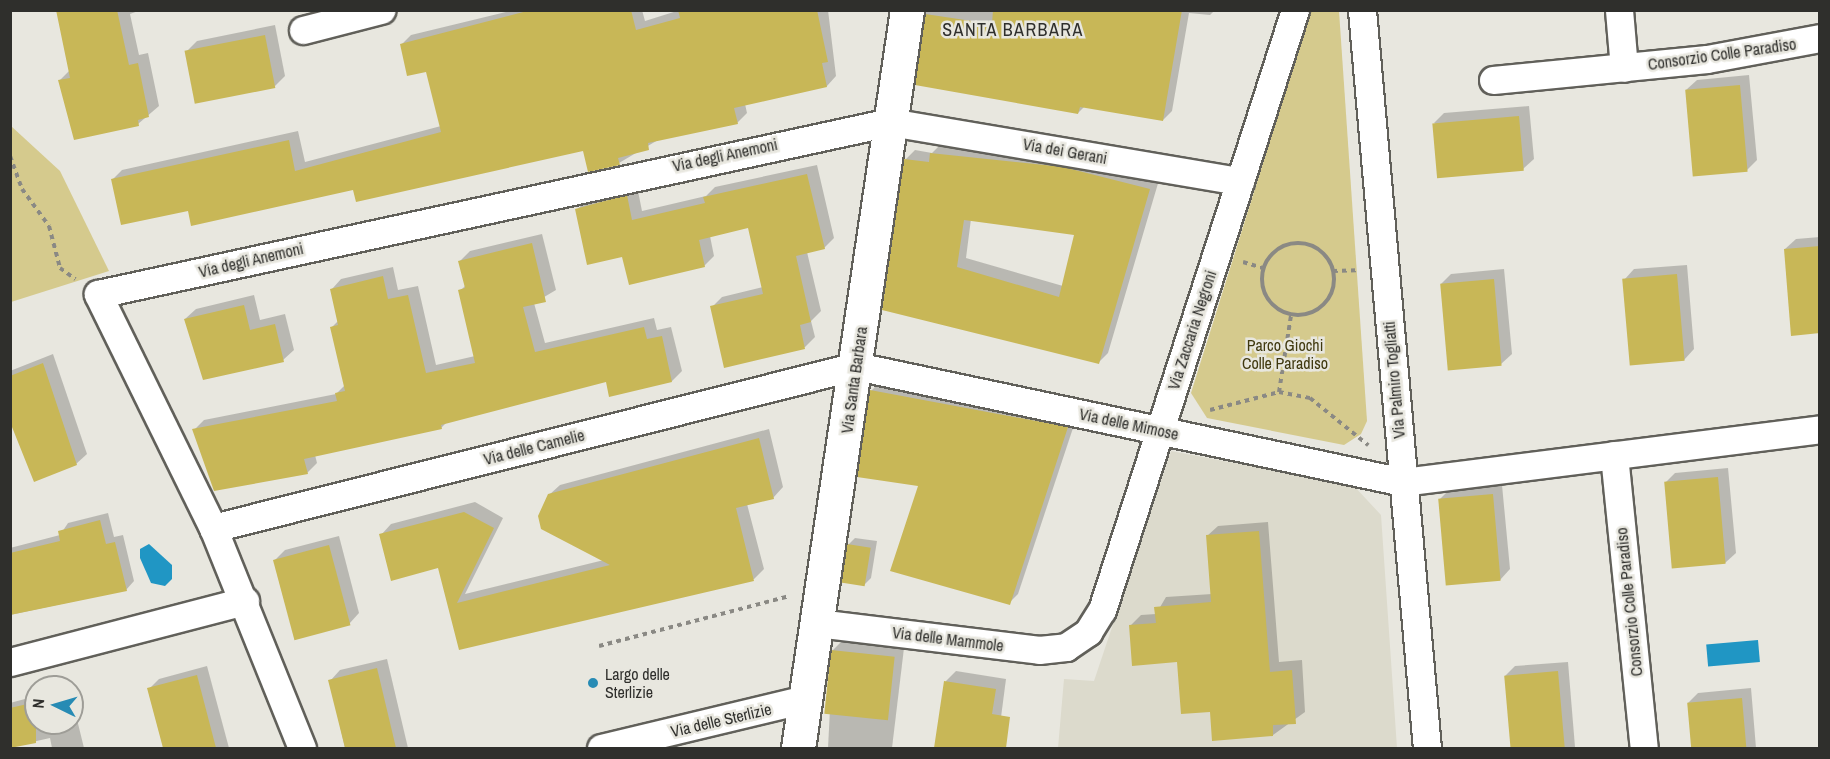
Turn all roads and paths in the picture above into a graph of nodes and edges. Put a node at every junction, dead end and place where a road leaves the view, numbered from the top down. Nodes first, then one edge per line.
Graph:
1 (381, 10) edge
2 (907, 10) edge
3 (1295, 10) edge
4 (1362, 10) edge
5 (1619, 10) edge
6 (303, 30) dead end
7 (1820, 38) edge
8 (1624, 68) junction
9 (1493, 80) dead end
10 (890, 122) junction
11 (10, 156) edge
12 (1240, 181) junction
13 (98, 294) junction
14 (1291, 315) junction
15 (856, 366) junction
16 (1279, 392) junction
17 (1203, 413) dead end
18 (1820, 429) edge
19 (1159, 431) junction
20 (1614, 455) junction
21 (1403, 482) junction
22 (213, 528) junction
23 (822, 587) junction
24 (245, 601) junction
25 (817, 623) junction
26 (1077, 642) joint
27 (599, 646) dead end
28 (10, 662) edge
29 (806, 699) junction
30 (302, 748) edge
31 (601, 748) edge
32 (798, 748) edge
33 (1427, 748) edge
34 (1644, 748) edge

1 - 6 street
2 - 10 street, Via Santa Barbara
3 - 12 street, Via Zaccaria Negroni
4 - 21 street, Via Palmiro Togliatti
5 - 8 street, Consorzio Colle Paradiso
7 - 8 street, Consorzio Colle Paradiso
8 - 9 street, Consorzio Colle Paradiso
10 - 12 street, Via dei Gerani
10 - 13 street, Via degli Anemoni
10 - 15 street, Via Santa Barbara
11 - 13 path
12 - 19 street, Via Zaccaria Negroni
13 - 22 street
14 - 14 path
14 - 16 path
15 - 19 street, Via delle Mimose
15 - 22 street, Via delle Camelie
15 - 23 street, Via Santa Barbara
16 - 17 path
16 - 21 path
18 - 20 street
19 - 21 street, Via delle Mimose
19 - 26 street, Via Zaccaria Negroni
20 - 21 street
20 - 34 street, Consorzio Colle Paradiso
21 - 33 street, Via Palmiro Togliatti
22 - 24 street
23 - 25 street, Via Santa Barbara
23 - 27 path
24 - 28 street
24 - 30 street
25 - 26 street, Via delle Mammole
25 - 29 street, Via Santa Barbara
29 - 31 street, Via delle Sterlizie
29 - 32 street, Via Santa Barbara

